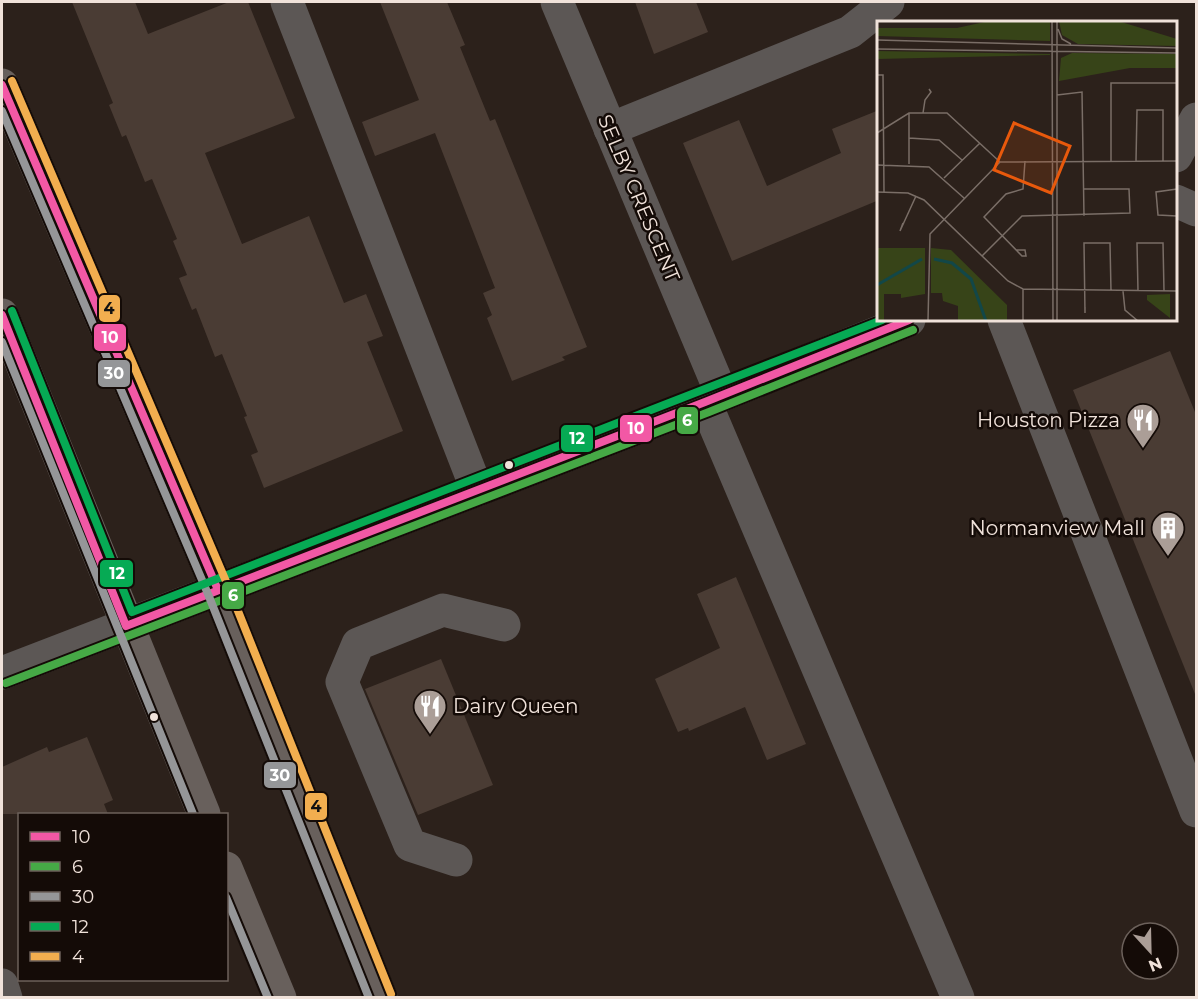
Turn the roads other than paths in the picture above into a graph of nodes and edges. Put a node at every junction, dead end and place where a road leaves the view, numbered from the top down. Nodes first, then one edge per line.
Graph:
1 (287, 2) edge
2 (556, 2) edge
3 (888, 2) edge
4 (2, 85) edge
5 (1197, 119) edge
6 (610, 129) junction
7 (1177, 154) edge
8 (1177, 201) edge
9 (1197, 210) edge
10 (2, 315) edge
11 (907, 321) edge
12 (1004, 321) edge
13 (713, 399) junction
14 (477, 490) junction
15 (219, 590) junction
16 (504, 625) dead end
17 (126, 626) junction
18 (2, 673) edge
19 (1197, 811) edge
20 (204, 813) edge
21 (456, 860) dead end
22 (228, 873) edge
23 (2, 985) edge
24 (6, 998) edge
25 (280, 998) edge
26 (381, 998) edge
27 (958, 998) edge

1 - 14 street
2 - 6 street, SELBY CRESCENT
3 - 6 street
4 - 15 main road
5 - 7 street
6 - 13 street, SELBY CRESCENT
8 - 9 street
10 - 17 main road
11 - 13 street
12 - 19 street
13 - 14 street
13 - 27 street, SELBY CRESCENT
14 - 15 street
15 - 17 street
15 - 26 main road
16 - 21 street
17 - 18 street
17 - 20 main road
22 - 25 main road
23 - 24 street

